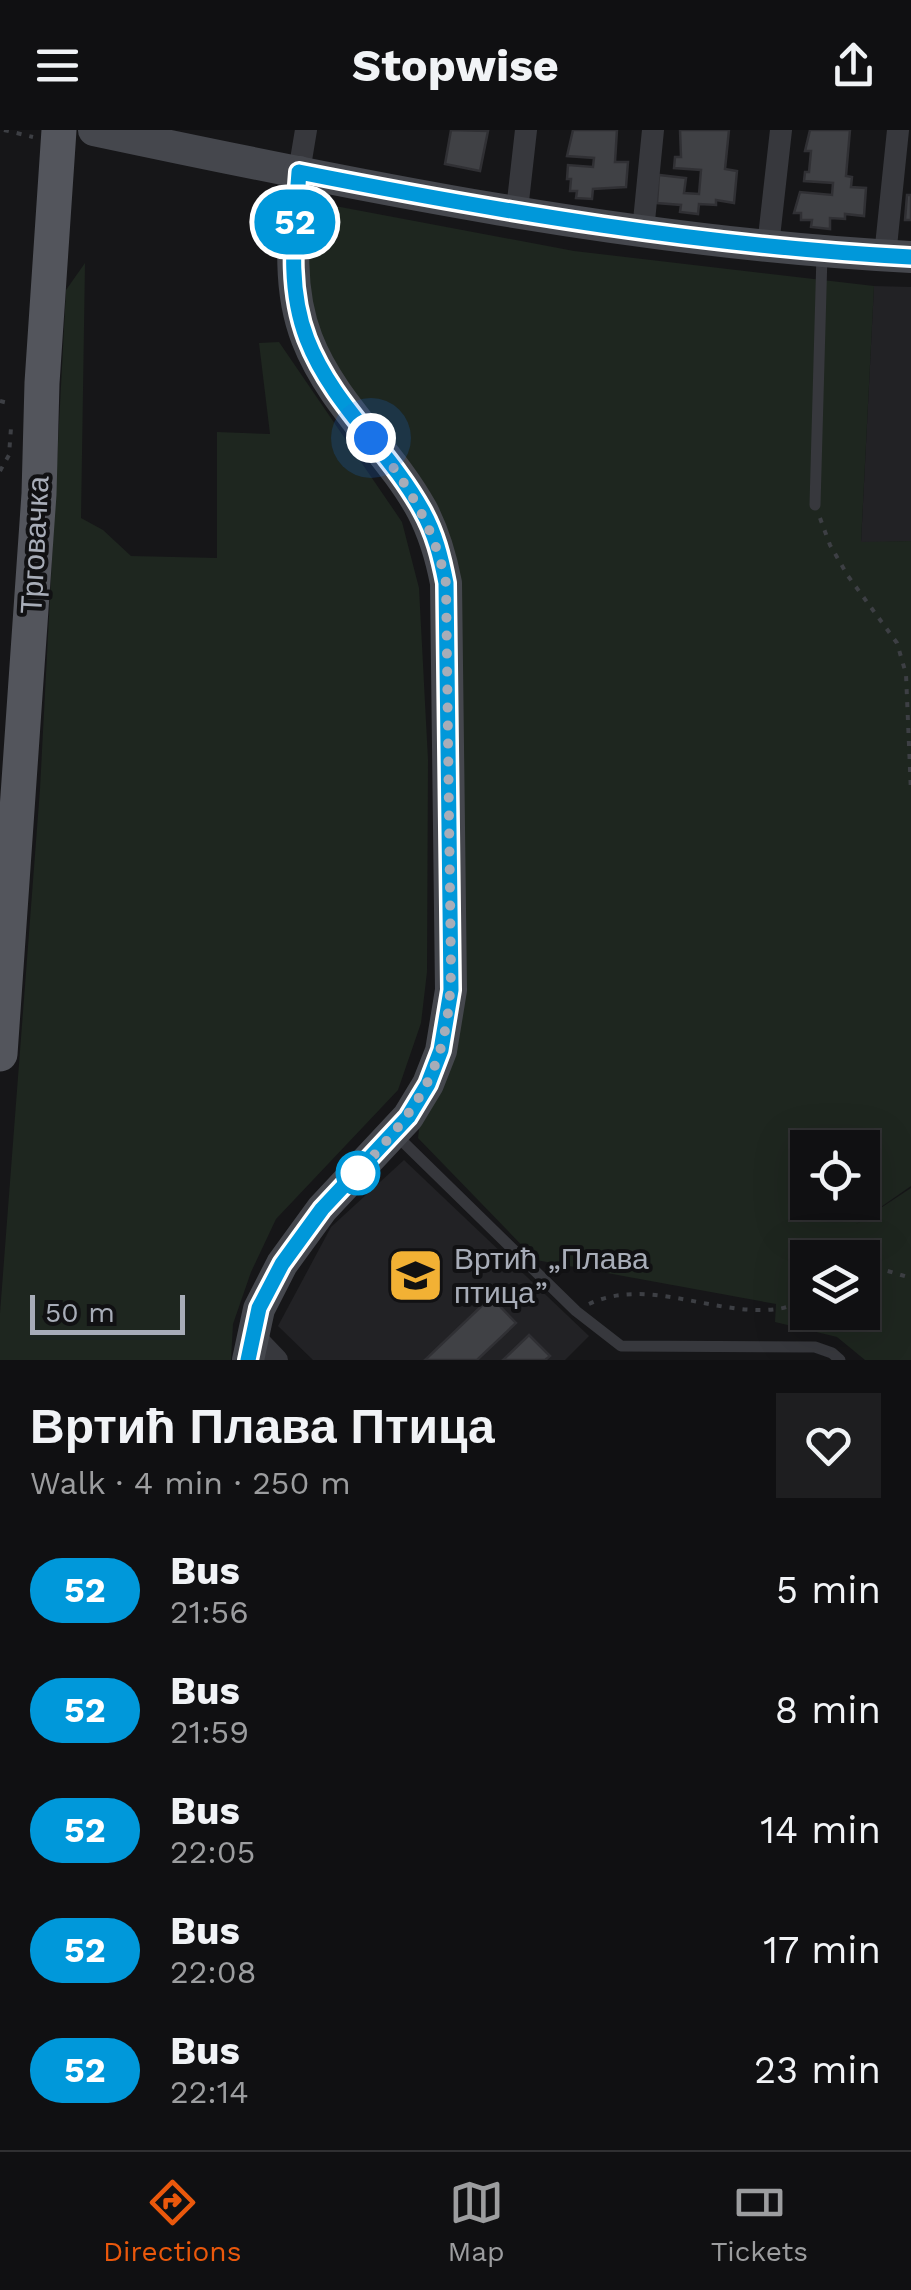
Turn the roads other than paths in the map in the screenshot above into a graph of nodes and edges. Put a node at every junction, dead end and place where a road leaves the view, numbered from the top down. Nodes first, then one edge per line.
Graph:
1 (59, 130) edge
2 (94, 130) edge
3 (306, 130) edge
4 (526, 130) edge
5 (653, 130) edge
6 (782, 130) edge
7 (898, 130) edge
8 (147, 136) edge
9 (299, 172) junction
10 (516, 210) junction
11 (644, 231) junction
12 (768, 246) junction
13 (822, 250) junction
14 (898, 256) edge
15 (815, 504) road end
16 (0, 1054) edge
17 (394, 1133) junction
18 (250, 1348) edge
19 (277, 1360) edge
20 (840, 1360) edge

1 - 16 main road, Трговачка
2 - 8 street
3 - 9 street
4 - 10 street
5 - 11 street
6 - 12 street
7 - 14 street
8 - 9 street
9 - 10 street
9 - 17 street
10 - 11 street
11 - 12 street
12 - 13 street
13 - 14 street
13 - 15 lane
17 - 18 street
17 - 20 lane
18 - 19 street

